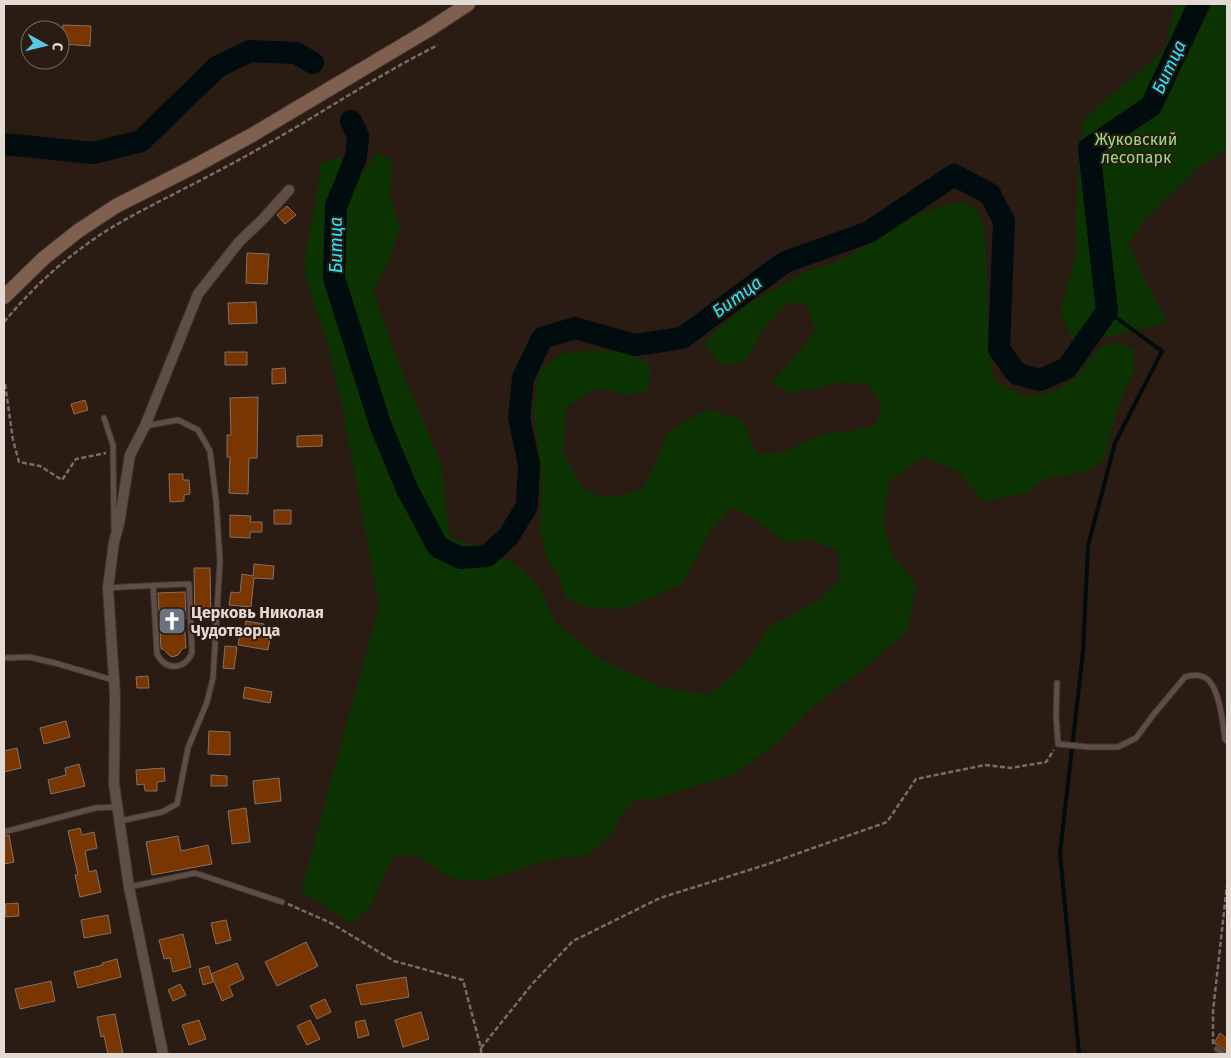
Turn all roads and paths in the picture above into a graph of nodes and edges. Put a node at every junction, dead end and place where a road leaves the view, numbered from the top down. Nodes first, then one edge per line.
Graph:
1 (468, 4) edge
2 (438, 46) dead end
3 (289, 190) dead end
4 (4, 297) edge
5 (4, 322) edge
6 (6, 384) dead end
7 (104, 418) dead end
8 (145, 426) junction
9 (112, 452) junction
10 (114, 542) junction
11 (153, 585) junction
12 (108, 588) junction
13 (4, 658) edge
14 (114, 680) junction
15 (1057, 683) dead end
16 (1227, 741) edge
17 (1058, 744) junction
18 (117, 807) junction
19 (119, 822) junction
20 (4, 832) edge
21 (1227, 886) edge
22 (129, 887) junction
23 (282, 902) joint
24 (481, 1048) junction
25 (1217, 1049) joint
26 (163, 1054) edge
27 (481, 1054) edge
28 (1224, 1054) edge

1 - 4 street
2 - 5 path
3 - 8 street
6 - 9 path
7 - 9 lane
8 - 10 street
8 - 19 lane
9 - 10 lane
10 - 12 street
11 - 11 lane
11 - 12 lane
12 - 14 street
13 - 14 lane
14 - 18 street
15 - 17 lane
16 - 17 lane
17 - 24 path
18 - 19 street
18 - 20 lane
19 - 22 street
21 - 25 path
22 - 23 lane
22 - 26 street
23 - 24 path
24 - 27 path
25 - 28 lane

